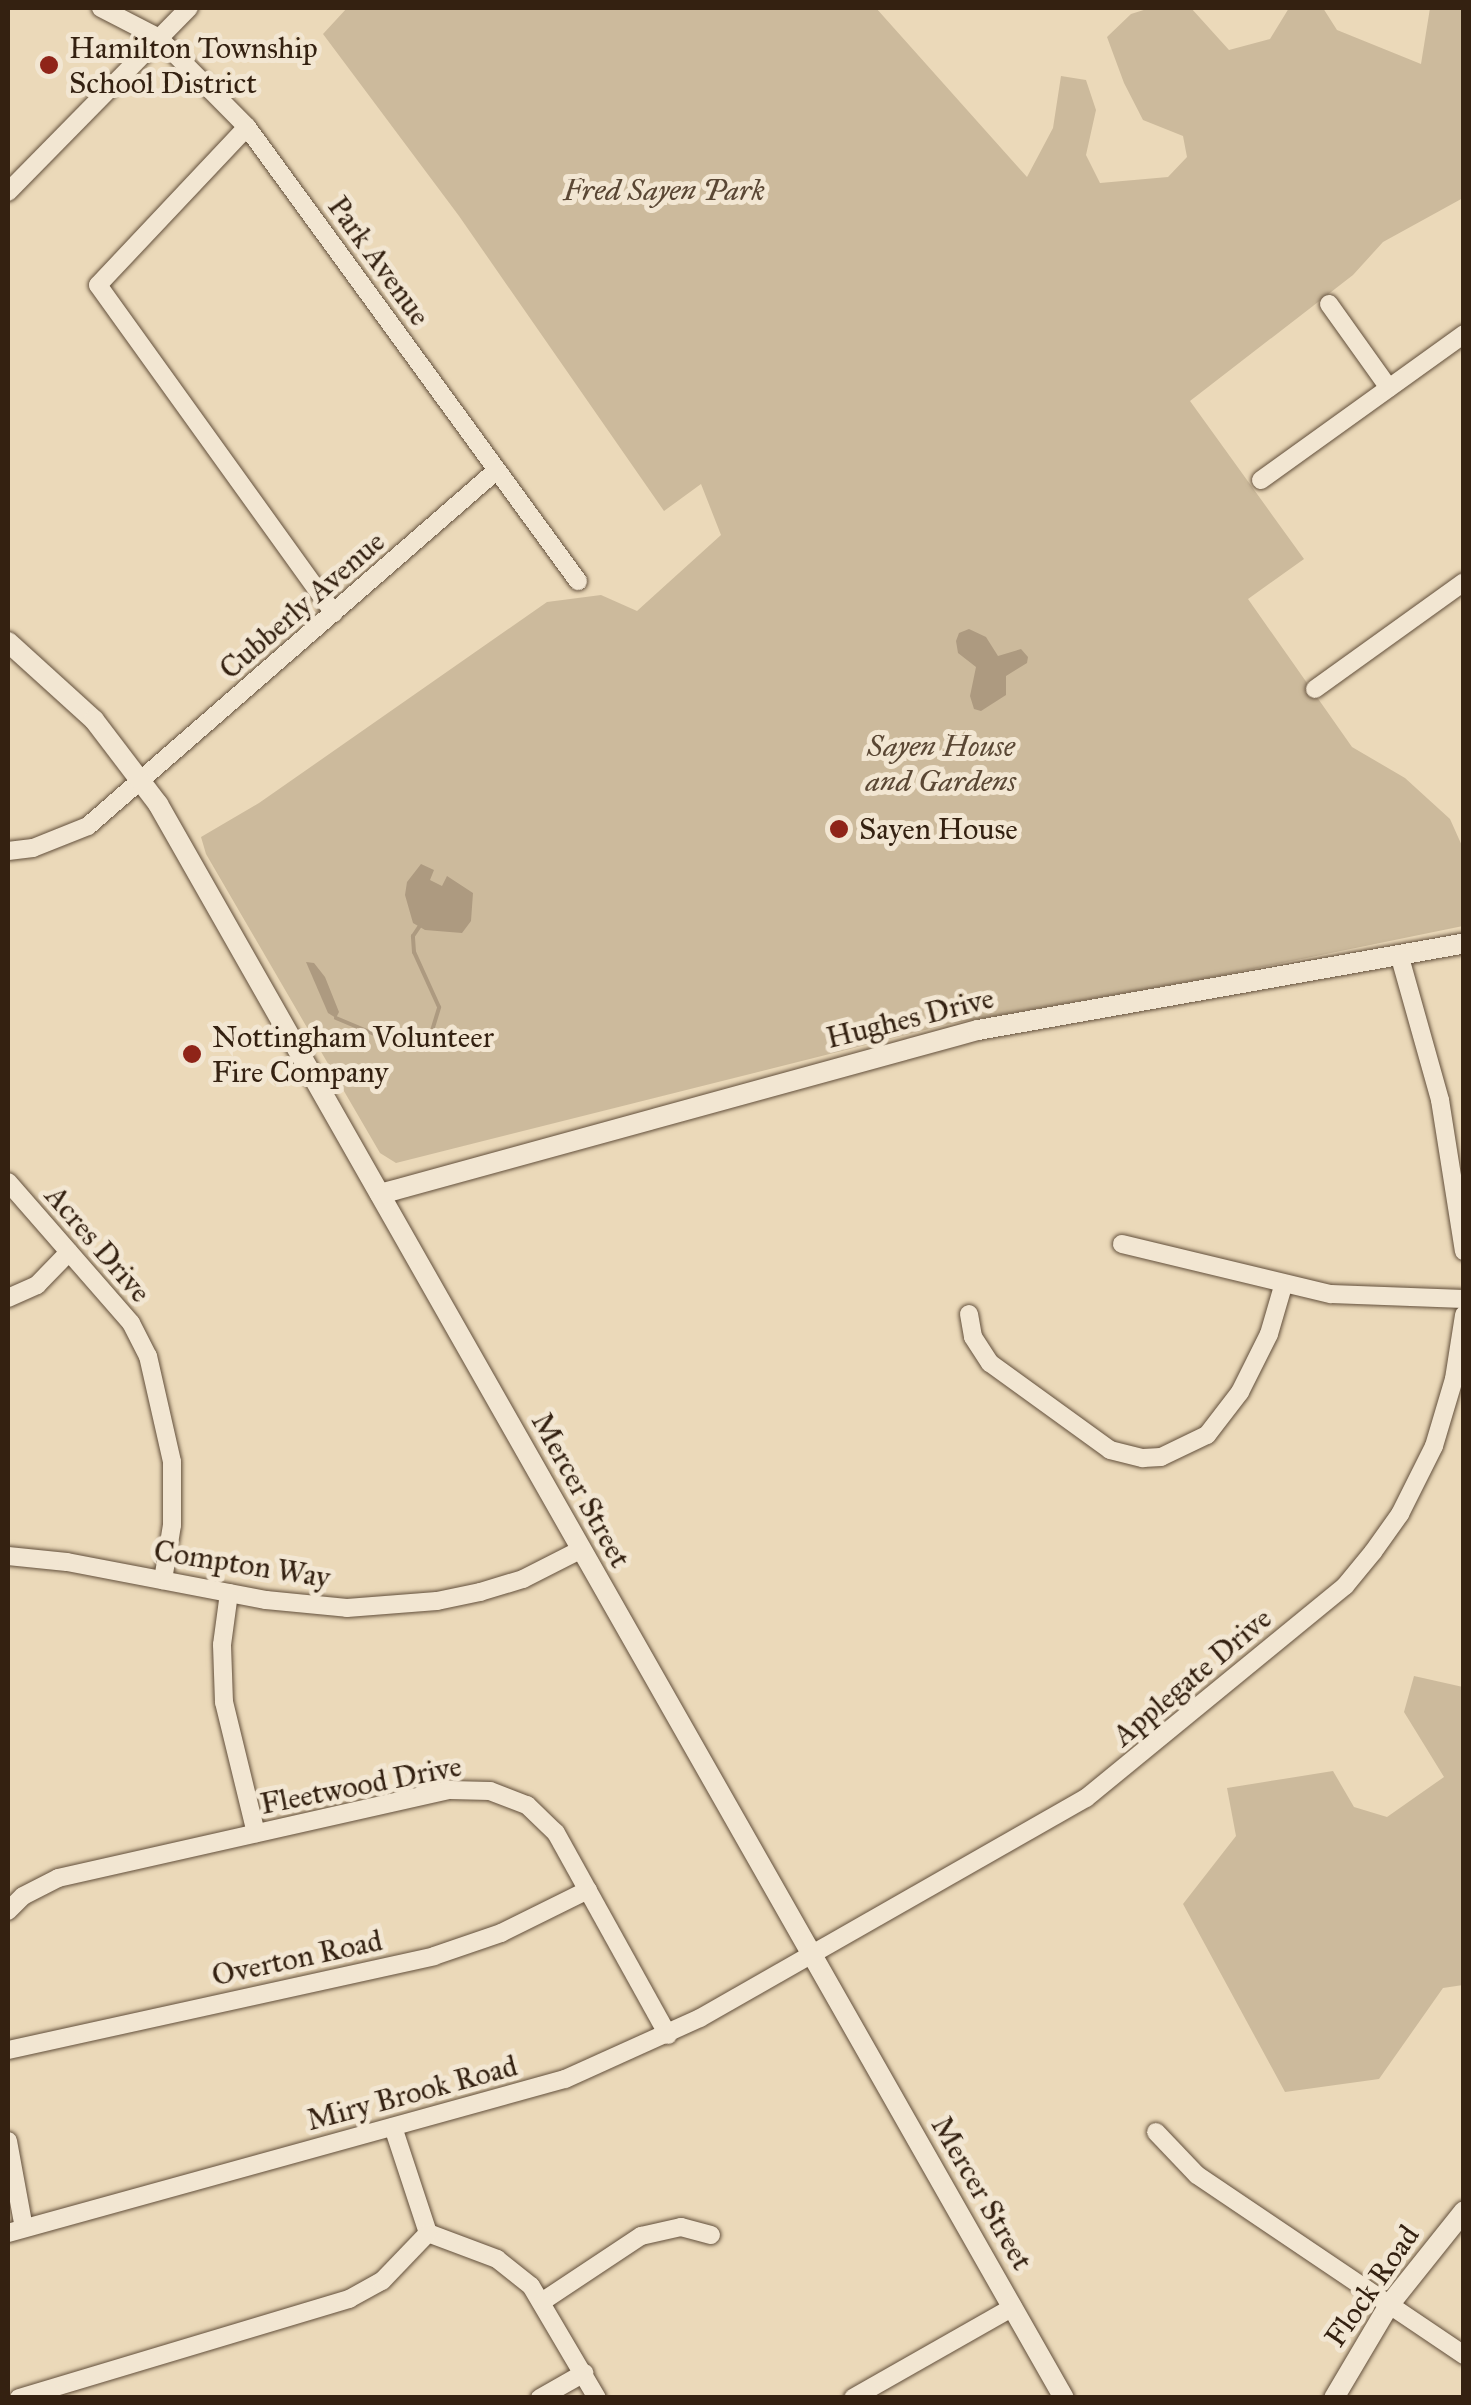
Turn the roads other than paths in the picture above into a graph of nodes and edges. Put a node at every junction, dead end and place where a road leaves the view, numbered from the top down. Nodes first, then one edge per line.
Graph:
1 (101, 8) edge
2 (189, 8) edge
3 (159, 38) junction
4 (247, 127) junction
5 (8, 192) edge
6 (1328, 304) dead end
7 (1464, 334) edge
8 (1389, 388) junction
9 (497, 470) junction
10 (1261, 480) dead end
11 (578, 582) dead end
12 (1464, 582) edge
13 (334, 613) junction
14 (8, 642) edge
15 (1315, 689) dead end
16 (144, 781) junction
17 (8, 851) edge
18 (1464, 942) edge
19 (1399, 954) junction
20 (1459, 1181) edge
21 (8, 1182) edge
22 (380, 1194) junction
23 (1122, 1244) dead end
24 (69, 1252) junction
25 (1464, 1252) edge
26 (1283, 1286) junction
27 (8, 1298) edge
28 (1464, 1299) edge
29 (969, 1314) dead end
30 (1464, 1315) edge
31 (580, 1550) junction
32 (8, 1556) edge
33 (164, 1580) junction
34 (229, 1593) junction
35 (256, 1834) junction
36 (588, 1890) junction
37 (8, 1911) edge
38 (810, 1956) junction
39 (668, 2035) junction
40 (8, 2050) edge
41 (393, 2127) junction
42 (1156, 2132) dead end
43 (8, 2141) edge
44 (1464, 2211) edge
45 (16, 2230) edge
46 (428, 2232) junction
47 (711, 2235) dead end
48 (543, 2302) junction
49 (1013, 2306) junction
50 (1389, 2306) junction
51 (1464, 2355) edge
52 (584, 2373) junction
53 (19, 2398) edge
54 (540, 2398) edge
55 (597, 2398) edge
56 (854, 2398) edge
57 (1064, 2398) edge
58 (1334, 2398) edge

1 - 3 street, Park Avenue
2 - 3 street
3 - 4 street, Park Avenue
3 - 5 street
4 - 9 street, Park Avenue
4 - 13 street
6 - 8 street
7 - 8 street
8 - 10 street
9 - 11 street, Park Avenue
9 - 13 street, Cubberly Avenue
12 - 15 street
13 - 16 street, Cubberly Avenue
14 - 16 street, Mercer Street
16 - 17 street, Cubberly Avenue
16 - 22 street, Mercer Street
18 - 19 street, Hughes Drive
19 - 20 street
19 - 22 street, Hughes Drive
20 - 25 street
21 - 24 street, Acres Drive
22 - 31 street, Mercer Street
23 - 26 street
24 - 27 street
24 - 33 street, Acres Drive
26 - 28 street
26 - 29 street
30 - 38 street, Applegate Drive
31 - 34 street, Compton Way
31 - 38 street, Mercer Street
32 - 33 street, Compton Way
33 - 34 street, Compton Way
34 - 35 street
35 - 36 street, Fleetwood Drive
35 - 37 street, Fleetwood Drive
36 - 39 street, Fleetwood Drive
36 - 40 street, Overton Road
38 - 39 street, Miry Brook Road
38 - 49 street, Mercer Street
39 - 41 street, Miry Brook Road
41 - 45 street, Miry Brook Road
41 - 46 street
42 - 50 street
43 - 45 street
44 - 50 street, Flock Road
46 - 48 street
46 - 53 street
47 - 48 street
48 - 52 street
49 - 56 street
49 - 57 street, Mercer Street
50 - 51 street
50 - 58 street, Flock Road
52 - 54 street
52 - 55 street

